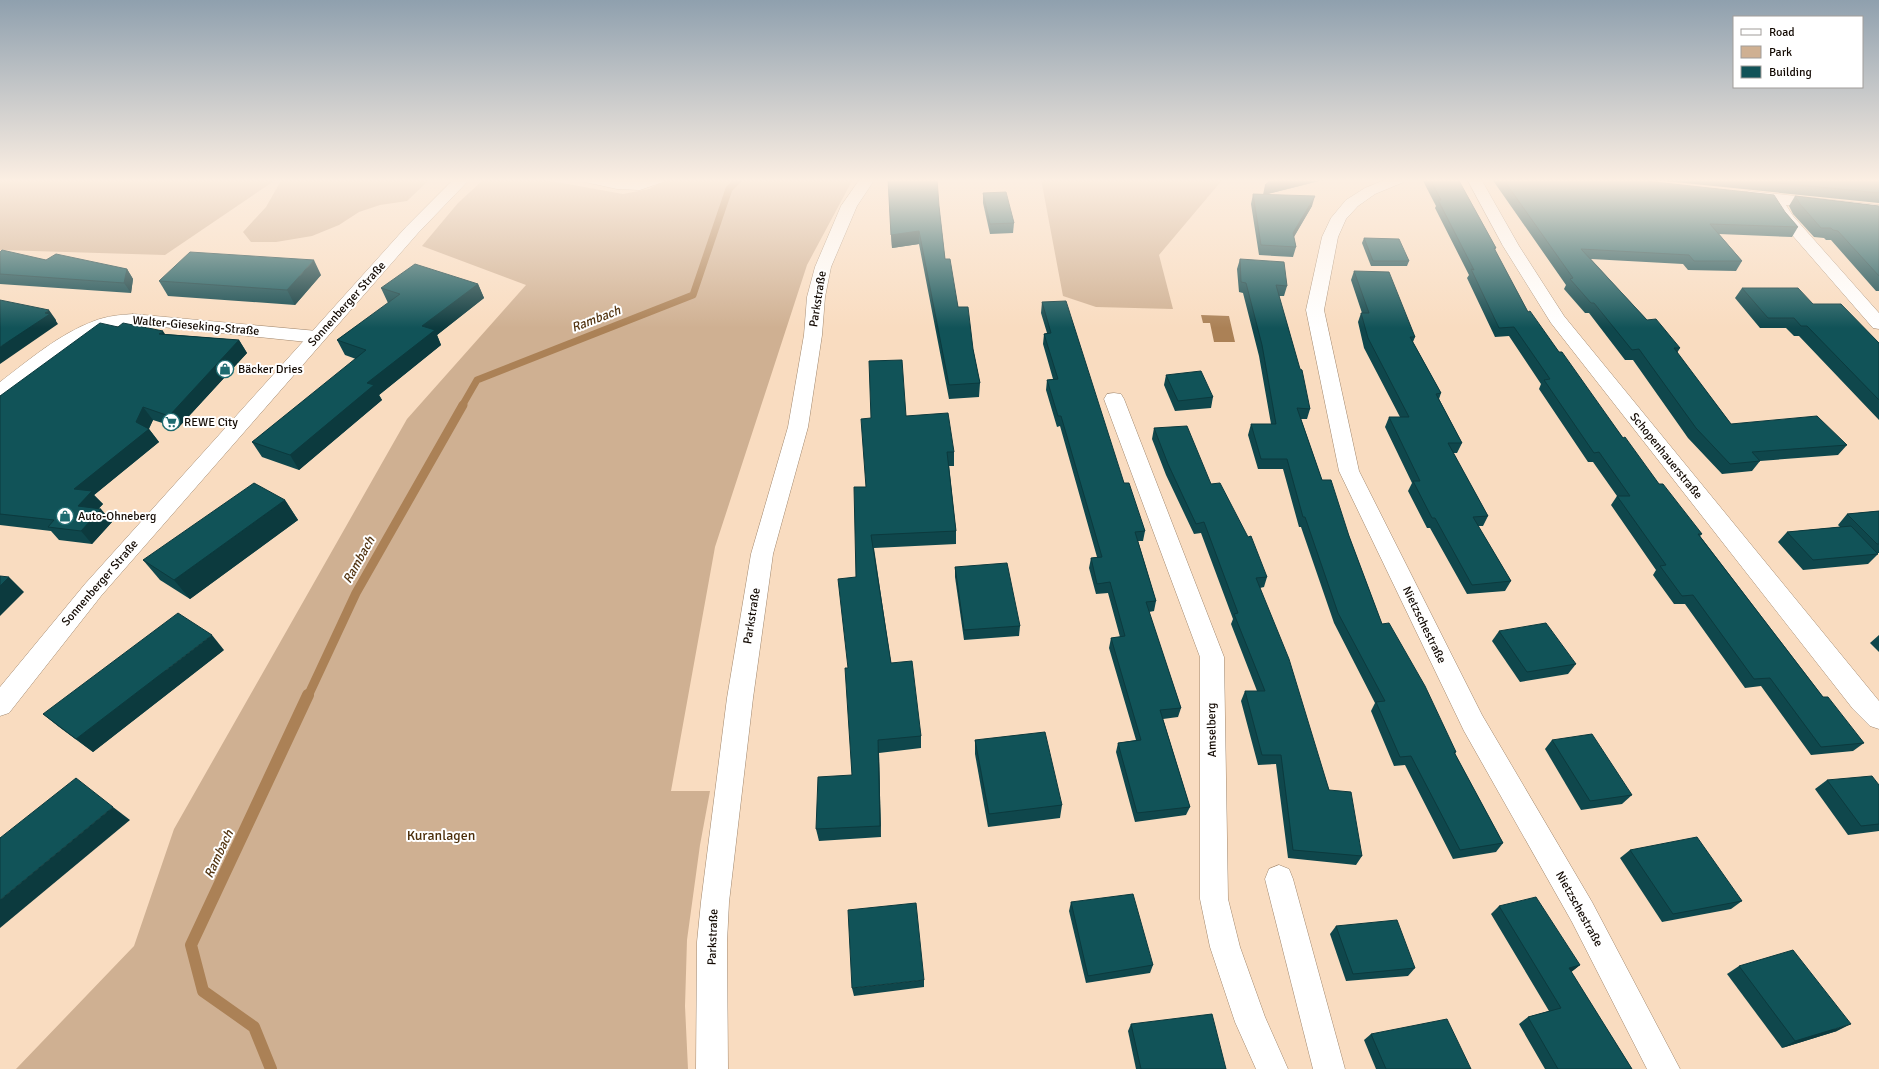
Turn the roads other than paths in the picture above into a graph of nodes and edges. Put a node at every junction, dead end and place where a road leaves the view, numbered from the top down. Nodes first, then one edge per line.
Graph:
1 (413, 229) edge
2 (839, 229) edge
3 (1334, 229) edge
4 (1502, 229) edge
5 (1796, 229) edge
6 (1879, 324) edge
7 (317, 337) junction
8 (0, 391) edge
9 (1114, 399) dead end
10 (0, 705) edge
11 (1879, 718) edge
12 (1279, 879) dead end
13 (712, 1069) edge
14 (1272, 1069) edge
15 (1329, 1069) edge
16 (1664, 1069) edge

1 - 7 street, Sonnenberger Straße
2 - 13 street, Parkstraße
3 - 16 street, Nietzschestraße
4 - 11 street, Schopenhauerstraße
5 - 6 street
7 - 8 street, Walter-Gieseking-Straße
7 - 10 street, Sonnenberger Straße
9 - 14 street, Amselberg
12 - 15 street

